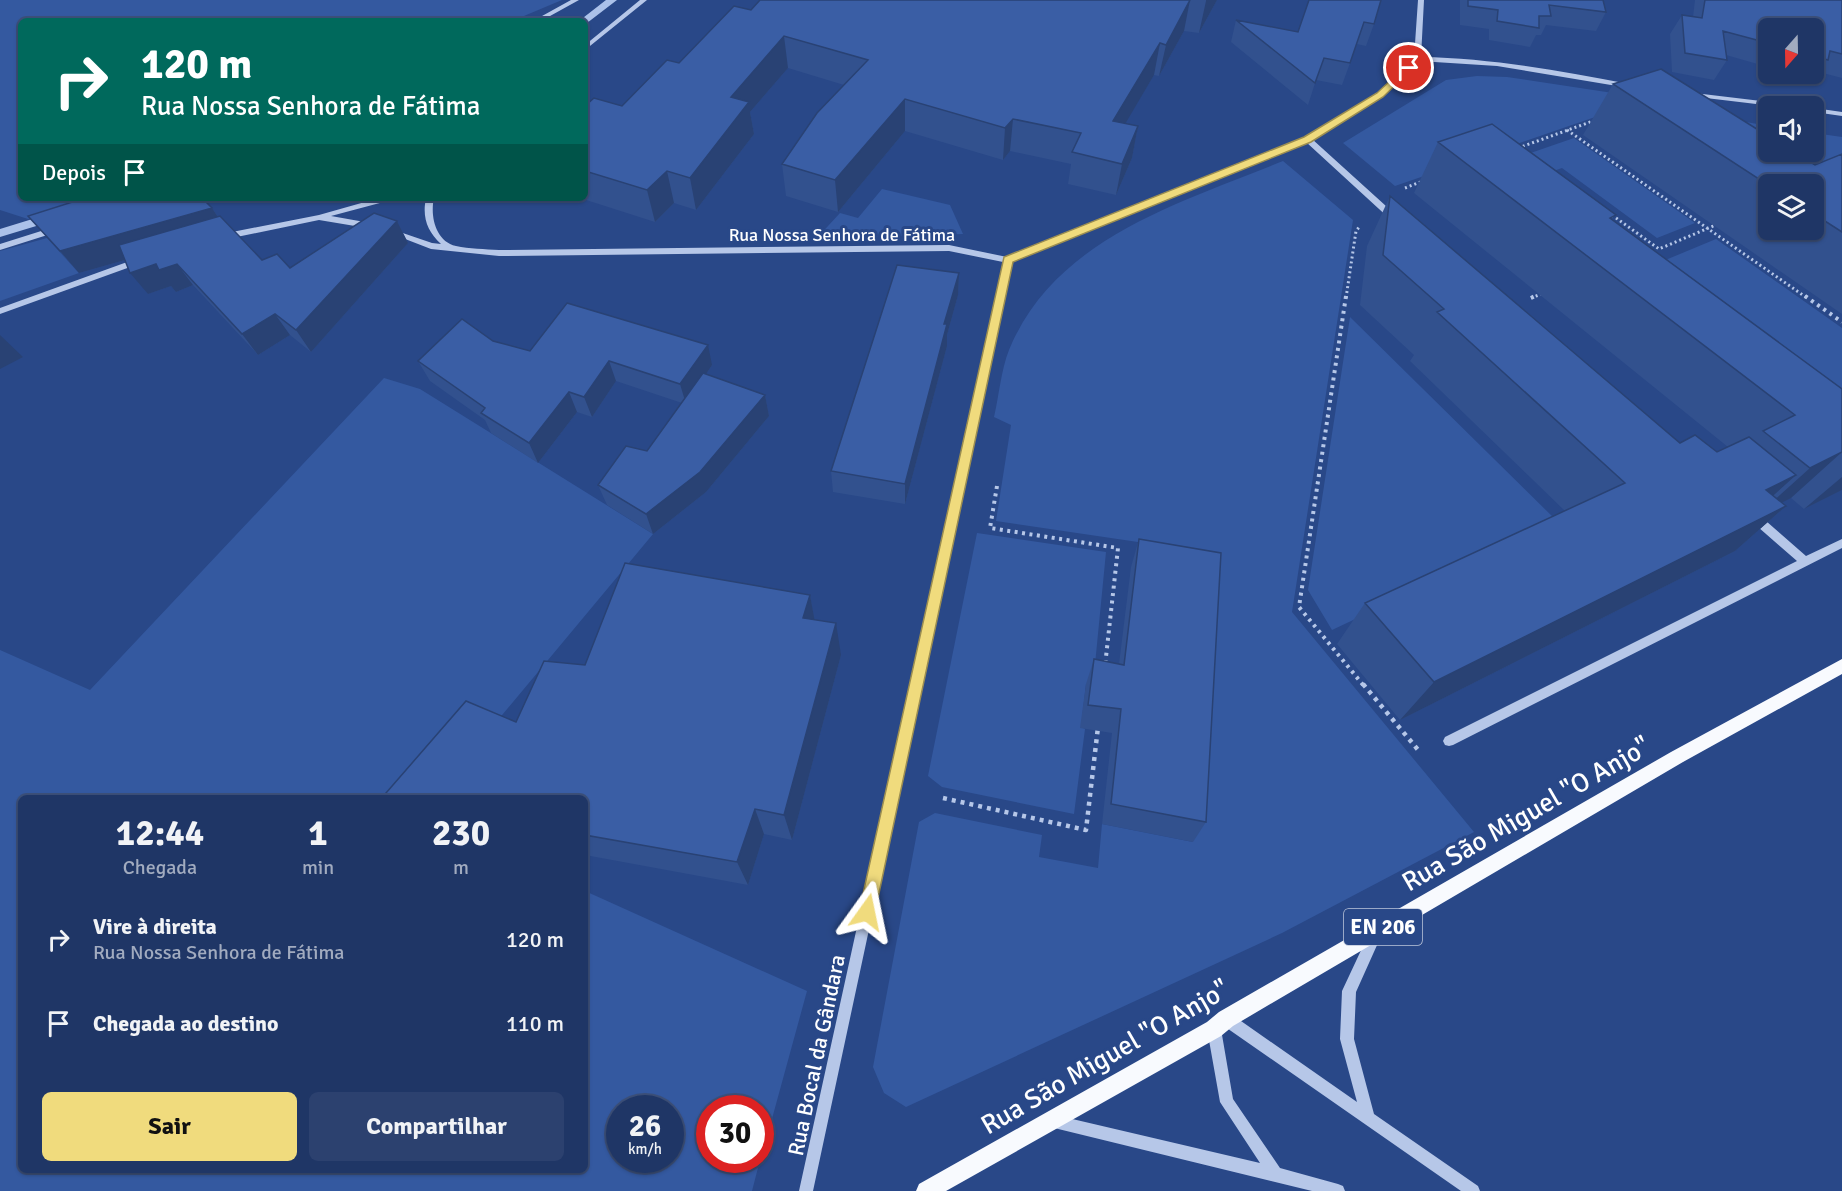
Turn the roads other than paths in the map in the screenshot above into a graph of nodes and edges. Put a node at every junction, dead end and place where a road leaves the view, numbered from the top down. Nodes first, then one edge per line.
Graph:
1 (576, 0) edge
2 (644, 0) edge
3 (1421, 0) edge
4 (542, 18) edge
5 (588, 46) edge
6 (1417, 59) junction
7 (1639, 89) edge
8 (1685, 93) edge
9 (1758, 102) edge
10 (1824, 111) edge
11 (1842, 114) edge
12 (1307, 140) junction
13 (377, 201) edge
14 (429, 201) edge
15 (319, 217) junction
16 (1401, 224) edge
17 (67, 226) edge
18 (213, 239) edge
19 (0, 246) edge
20 (453, 250) junction
21 (149, 258) edge
22 (1008, 260) junction
23 (0, 311) edge
24 (1745, 509) edge
25 (1842, 543) edge
26 (1806, 562) junction
27 (1842, 666) edge
28 (1449, 741) road end
29 (1378, 930) junction
30 (1220, 1024) junction
31 (1368, 1117) junction
32 (1048, 1120) junction
33 (1276, 1174) junction
34 (806, 1191) edge
35 (926, 1191) edge
36 (1338, 1191) edge
37 (1473, 1191) edge

1 - 4 street
2 - 5 street
3 - 6 street
6 - 7 street
6 - 12 street
8 - 9 street
10 - 11 street
12 - 16 street
12 - 22 street
13 - 15 street
14 - 20 street
15 - 18 street
15 - 20 street, Rua Nossa Senhora de Fátima
17 - 19 street
20 - 22 street, Rua Nossa Senhora de Fátima
21 - 23 street
22 - 34 street, Rua Bocal da Gândara
24 - 26 street
25 - 26 street
26 - 28 street
27 - 29 main road, Rua São Miguel "O Anjo" / EN 206
29 - 30 main road, Rua São Miguel "O Anjo" / EN 206
29 - 31 street
30 - 31 street
30 - 32 main road, Rua São Miguel "O Anjo" / EN 206
30 - 33 street
31 - 37 street
32 - 33 street
32 - 35 main road, Rua São Miguel "O Anjo" / EN 206
33 - 36 street

